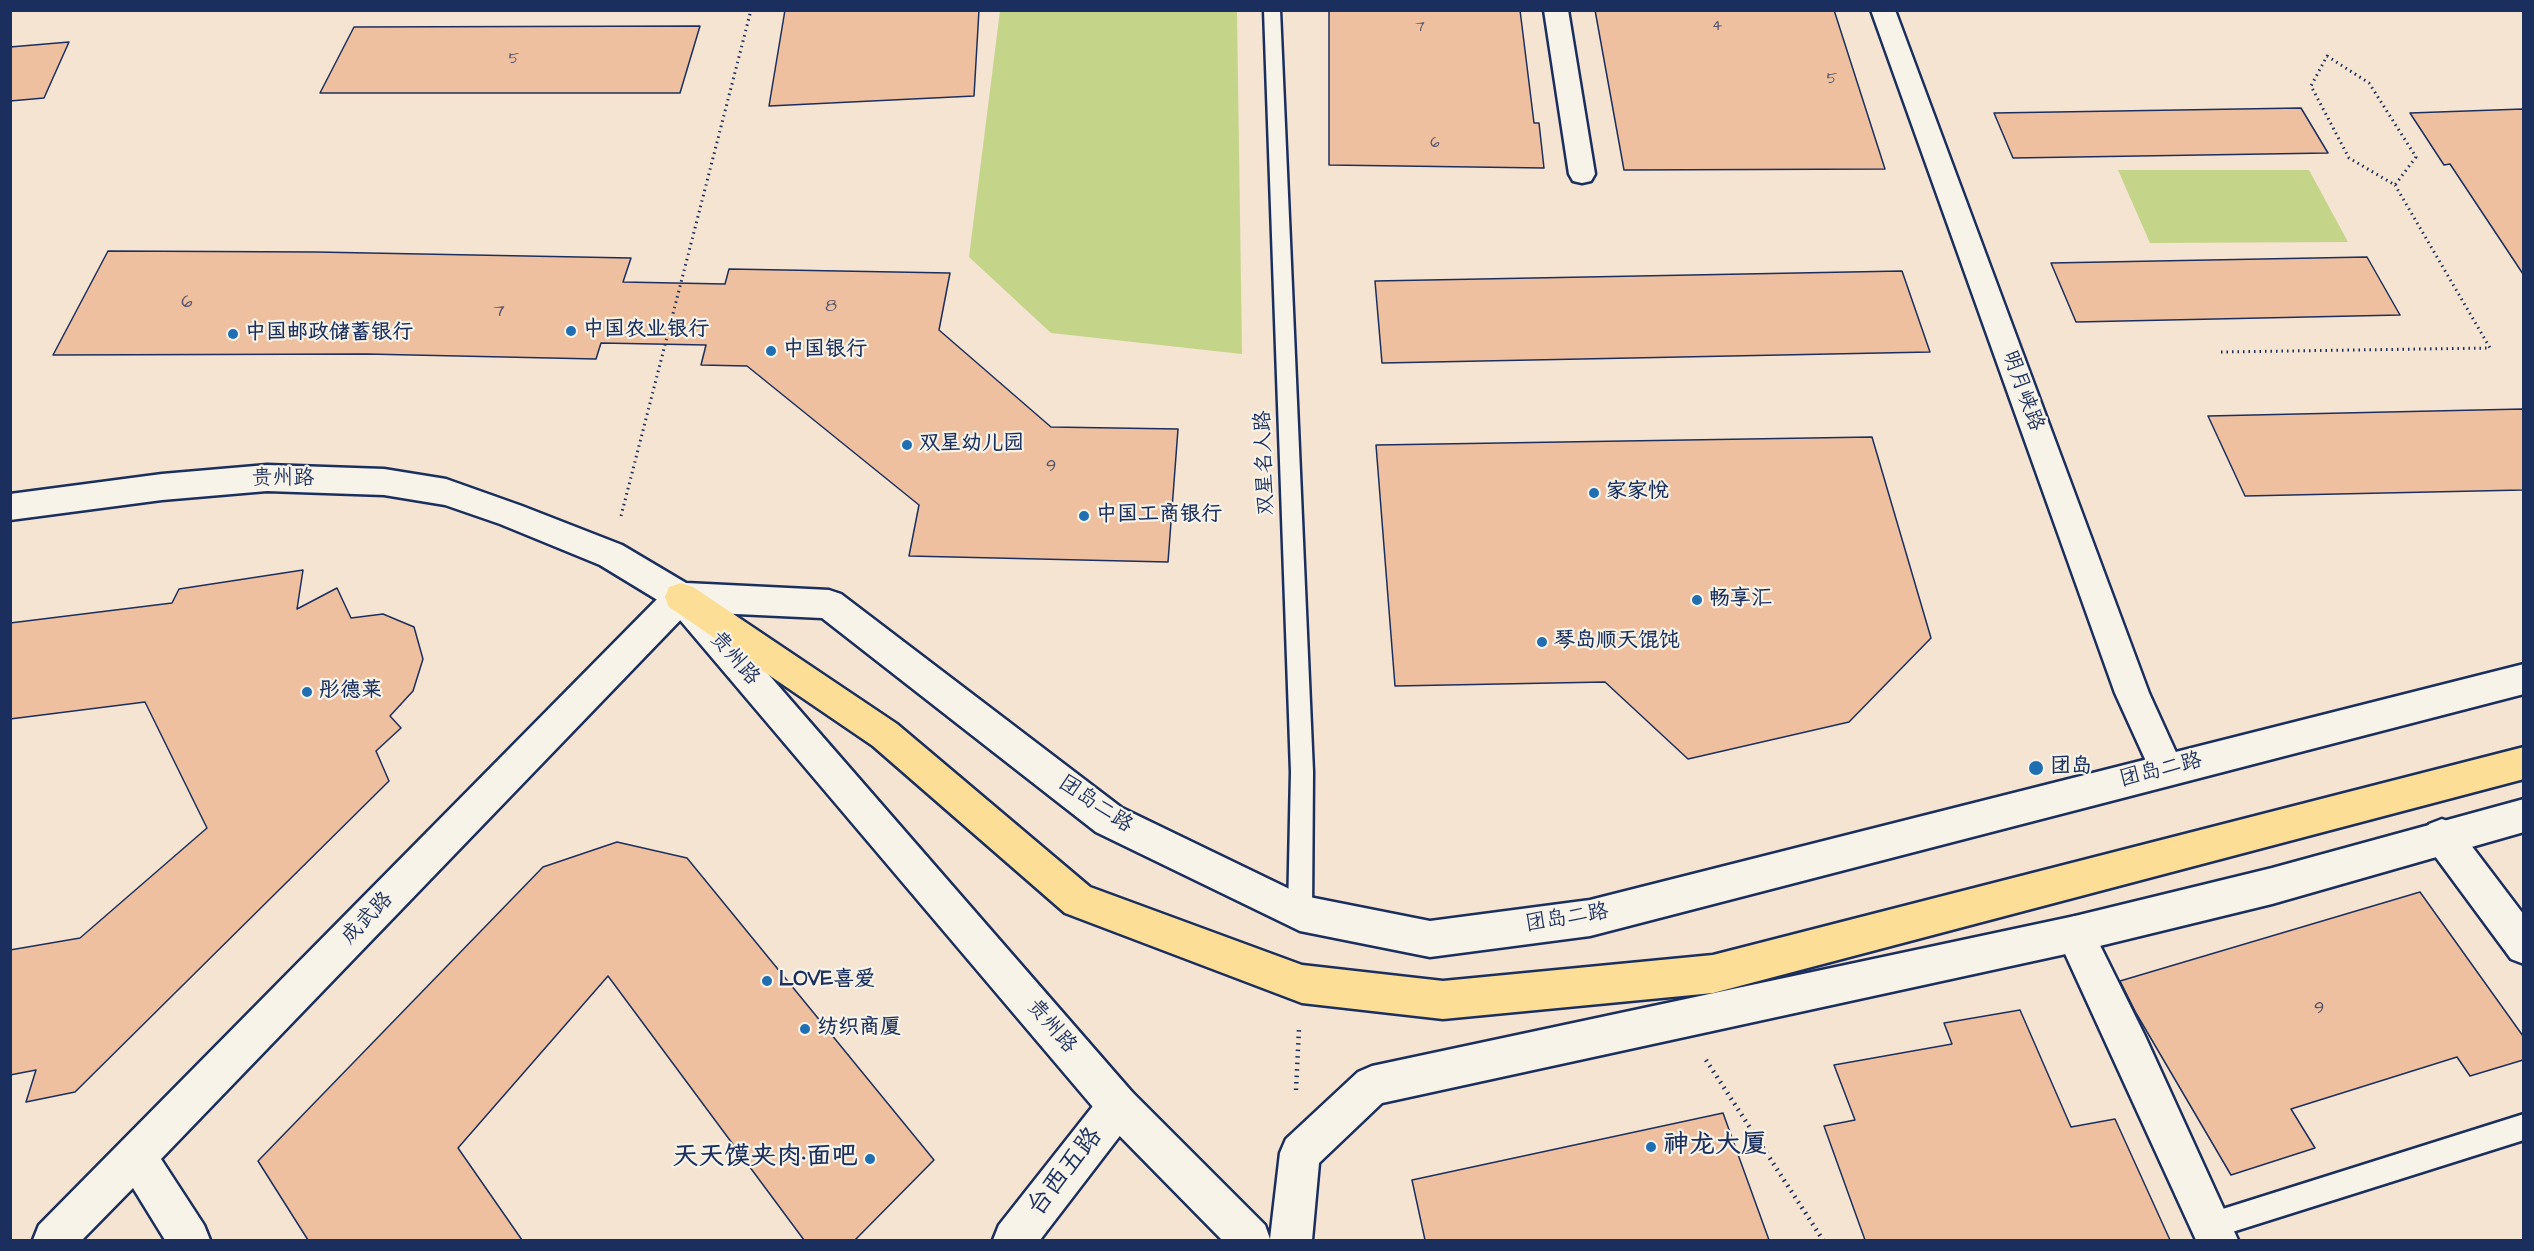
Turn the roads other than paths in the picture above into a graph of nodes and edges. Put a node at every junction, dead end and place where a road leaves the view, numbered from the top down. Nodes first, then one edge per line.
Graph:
1 (1272, 10) edge
2 (1556, 10) edge
3 (1883, 10) edge
4 (1582, 174) dead end
5 (10, 507) edge
6 (681, 597) junction
7 (2523, 679) edge
8 (2523, 763) edge
9 (2167, 770) junction
10 (2523, 815) edge
11 (2442, 836) junction
12 (1300, 913) junction
13 (2075, 934) junction
14 (2523, 946) edge
15 (1118, 1106) junction
16 (2523, 1127) edge
17 (137, 1158) junction
18 (2213, 1233) edge
19 (54, 1240) edge
20 (189, 1240) edge
21 (1014, 1240) edge
22 (1250, 1240) edge
23 (1291, 1240) edge

1 - 12 lane, 双星名人路
2 - 4 street
3 - 9 street, 明月峡路
5 - 6 street, 贵州路
6 - 8 highway
6 - 12 street, 团岛二路
6 - 15 street, 贵州路
6 - 17 street, 成武路
7 - 9 street, 团岛二路
9 - 12 street, 团岛二路
10 - 11 street
11 - 13 street
11 - 14 street
13 - 18 street
13 - 23 street
15 - 21 street, 台西五路
15 - 22 street, 贵州路
16 - 18 lane
17 - 19 street, 成武路
17 - 20 street

